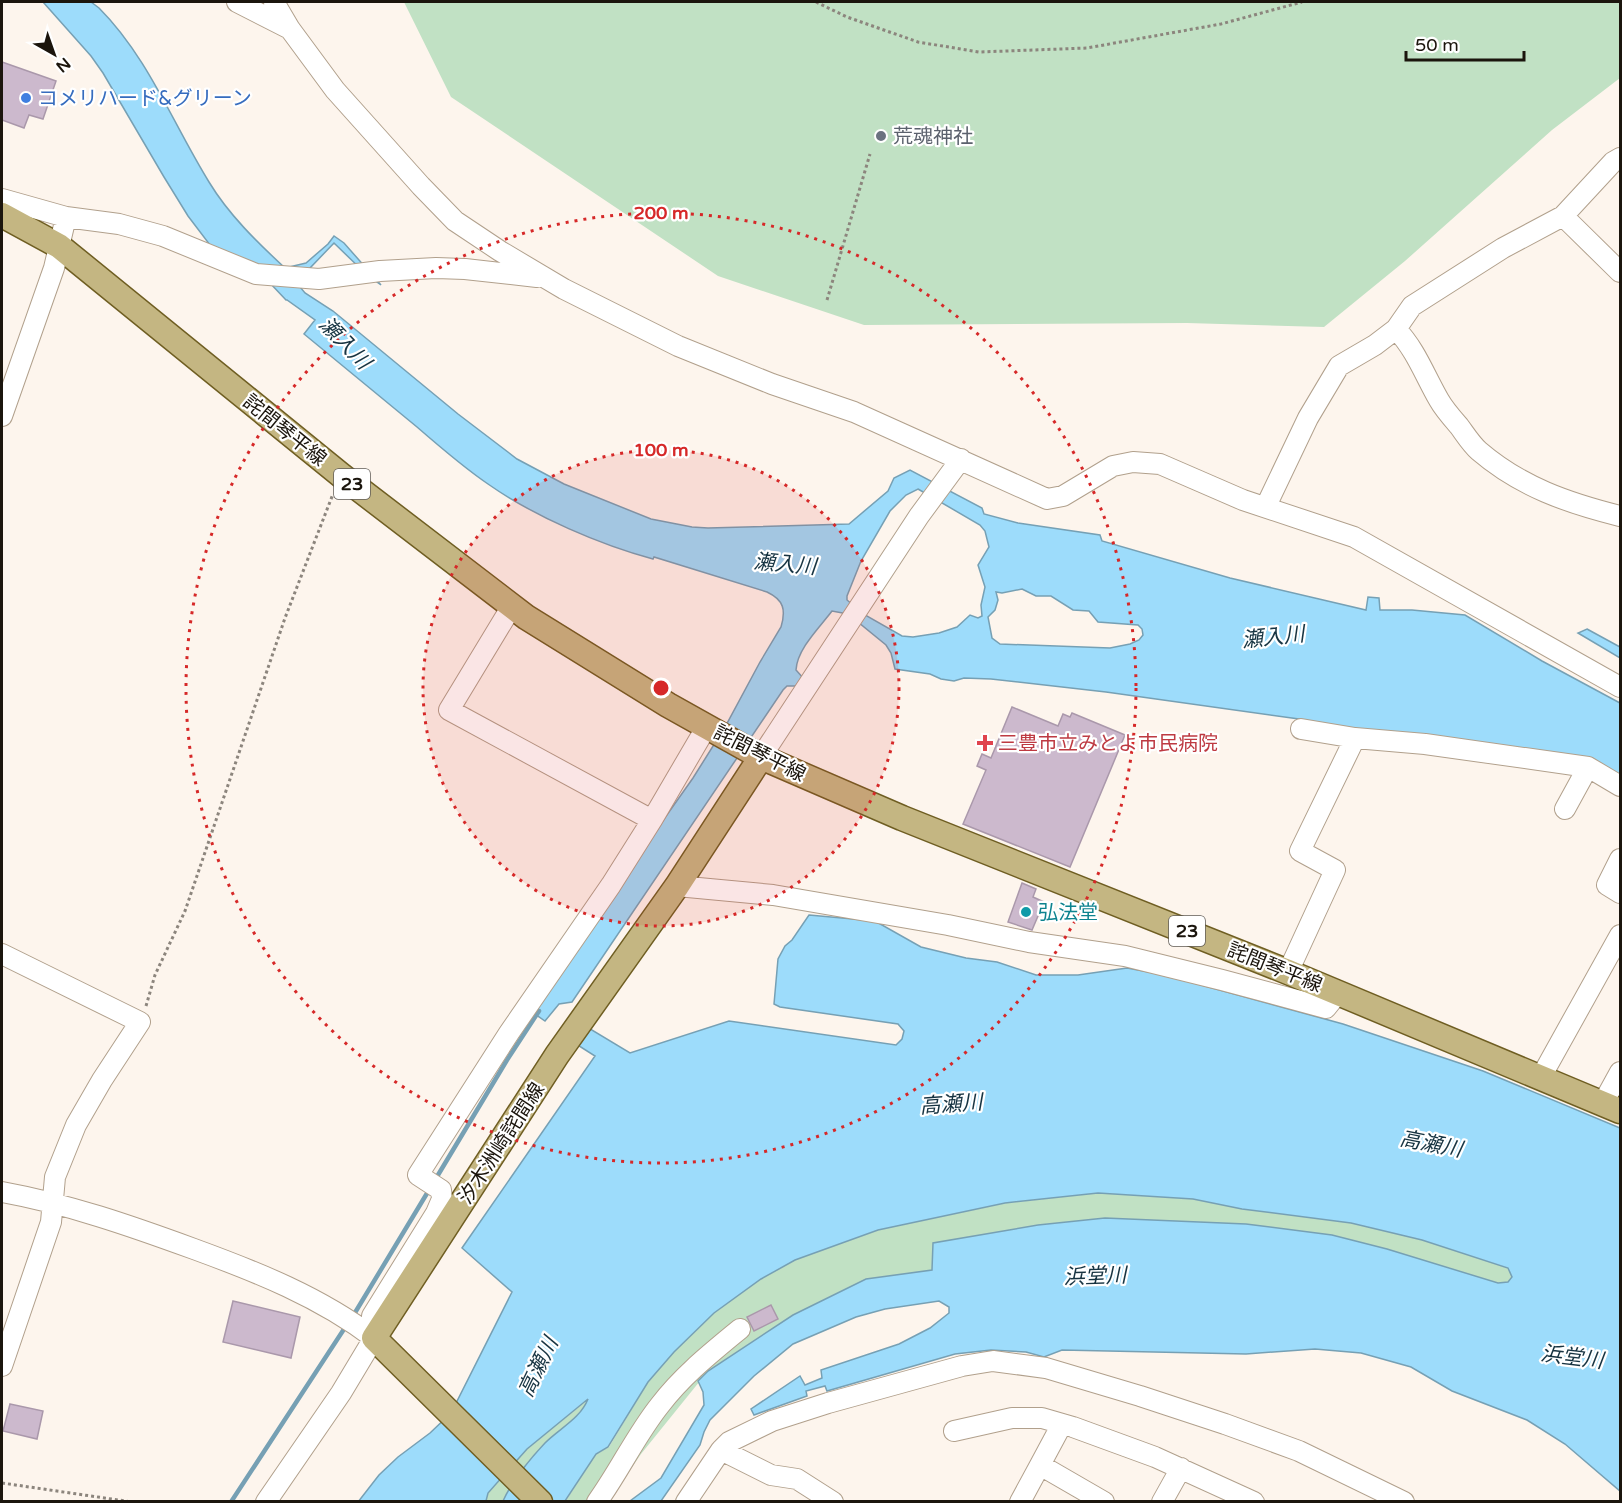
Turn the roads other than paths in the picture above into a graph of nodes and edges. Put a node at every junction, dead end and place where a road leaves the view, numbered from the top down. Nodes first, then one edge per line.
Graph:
1 (237, 2) edge
2 (274, 2) edge
3 (290, 29) junction
4 (1620, 158) edge
5 (2, 199) edge
6 (2, 215) edge
7 (1563, 216) junction
8 (66, 217) junction
9 (59, 246) junction
10 (1620, 272) edge
11 (543, 278) junction
12 (1396, 329) junction
13 (2, 416) edge
14 (962, 459) junction
15 (1266, 506) junction
16 (1620, 516) edge
17 (512, 606) junction
18 (1620, 687) edge
19 (712, 729) junction
20 (1301, 729) dead end
21 (1355, 738) junction
22 (757, 754) junction
23 (1588, 767) junction
24 (1620, 786) edge
25 (1565, 809) dead end
26 (652, 820) junction
27 (1620, 859) edge
28 (677, 886) junction
29 (1620, 893) edge
30 (1620, 935) edge
31 (2, 954) edge
32 (1288, 972) junction
33 (1338, 993) junction
34 (1620, 1072) edge
35 (1541, 1077) junction
36 (1612, 1107) edge
37 (2, 1192) edge
38 (46, 1201) junction
39 (740, 1329) dead end
40 (370, 1335) junction
41 (2, 1366) edge
42 (1062, 1424) junction
43 (954, 1431) dead end
44 (721, 1450) junction
45 (1041, 1465) junction
46 (1181, 1468) junction
47 (266, 1502) edge
48 (540, 1502) edge
49 (597, 1502) edge
50 (686, 1502) edge
51 (833, 1502) edge
52 (1020, 1502) edge
53 (1104, 1502) edge
54 (1162, 1502) edge
55 (1254, 1502) edge
56 (1404, 1502) edge

1 - 3 street
2 - 3 street
3 - 11 street
4 - 7 street
5 - 8 street
6 - 9 main road, 詫間琴平線 / 23
7 - 10 street
7 - 12 street
8 - 9 street
8 - 11 street
9 - 13 street
9 - 17 main road, 詫間琴平線 / 23
11 - 14 street
12 - 15 street
12 - 16 street
14 - 15 street
14 - 22 street
15 - 18 street
17 - 19 main road, 詫間琴平線 / 23
17 - 26 street
19 - 22 main road, 詫間琴平線 / 23
19 - 26 street
20 - 21 street
21 - 23 street
21 - 32 street
22 - 28 main road, 汐木洲崎詫間線
22 - 32 main road, 詫間琴平線 / 23
23 - 24 street
23 - 25 street
26 - 40 street
27 - 29 street
28 - 33 street
28 - 40 main road, 汐木洲崎詫間線
30 - 35 street
31 - 38 street
32 - 33 main road, 詫間琴平線 / 23
33 - 35 main road, 詫間琴平線 / 23
34 - 36 street
35 - 36 main road, 詫間琴平線 / 23
37 - 38 street
38 - 40 street
38 - 41 street
39 - 49 street
40 - 47 street
40 - 48 main road
42 - 43 street
42 - 45 street
42 - 46 street
44 - 50 street
44 - 51 street
44 - 56 street
45 - 52 street
45 - 53 street
46 - 54 street
46 - 55 street

